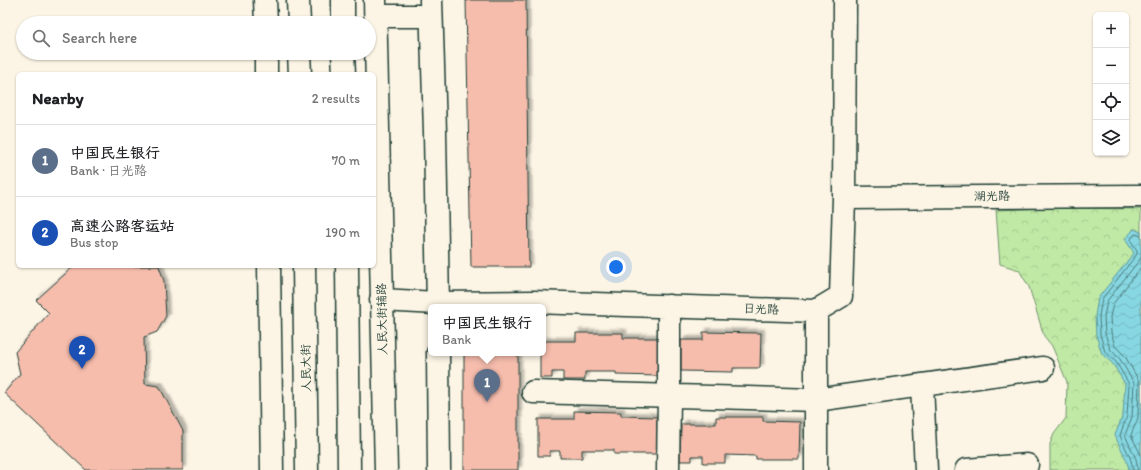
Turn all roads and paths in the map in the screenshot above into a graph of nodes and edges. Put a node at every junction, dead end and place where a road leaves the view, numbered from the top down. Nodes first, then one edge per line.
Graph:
1 (265, 0) edge
2 (298, 0) edge
3 (342, 0) edge
4 (846, 0) edge
5 (376, 8) edge
6 (431, 8) edge
7 (266, 16) edge
8 (299, 16) edge
9 (343, 16) edge
10 (266, 60) edge
11 (299, 60) edge
12 (344, 60) edge
13 (266, 72) edge
14 (300, 72) edge
15 (344, 72) edge
16 (1141, 196) edge
17 (844, 198) junction
18 (269, 268) edge
19 (304, 268) edge
20 (347, 268) edge
21 (382, 300) junction
22 (428, 304) edge
23 (438, 304) edge
24 (470, 304) edge
25 (669, 306) junction
26 (816, 311) junction
27 (438, 356) edge
28 (1043, 368) dead end
29 (922, 385) junction
30 (533, 392) dead end
31 (669, 396) junction
32 (816, 400) junction
33 (1026, 465) dead end
34 (272, 470) edge
35 (307, 470) edge
36 (349, 470) edge
37 (386, 470) edge
38 (439, 470) edge
39 (668, 470) edge
40 (816, 470) edge
41 (926, 470) edge
42 (966, 470) edge

1 - 7 main road
2 - 8 main road
3 - 9 main road
4 - 17 main road
5 - 6 main road
5 - 21 main road, 人民大街辅路
6 - 23 main road
10 - 13 main road
11 - 14 main road
12 - 15 main road
16 - 17 main road, 湖光路
17 - 26 main road
18 - 34 main road
19 - 35 main road, 人民大街
20 - 36 main road
21 - 22 main road, 日光路
21 - 37 main road, 人民大街辅路
24 - 25 main road, 日光路
25 - 26 main road, 日光路
25 - 31 main road
26 - 32 main road
27 - 38 main road
28 - 29 main road
29 - 32 main road
29 - 41 main road
30 - 31 main road
31 - 32 main road
31 - 39 main road
32 - 40 main road
33 - 42 main road

